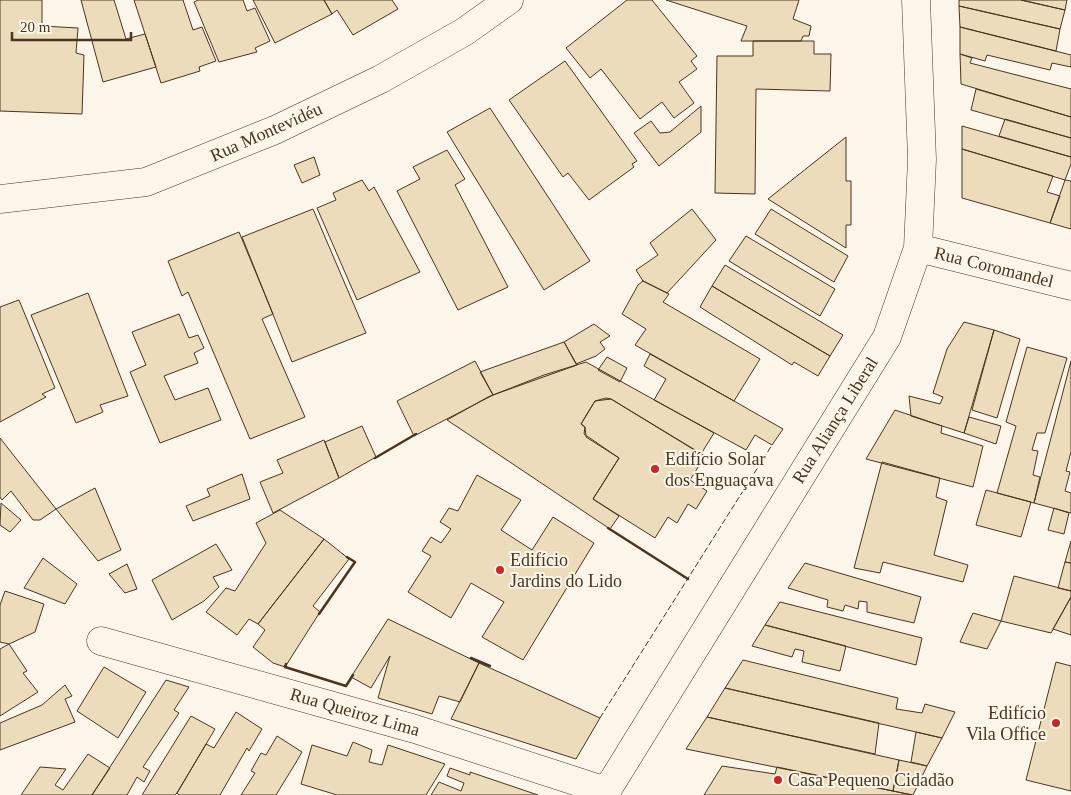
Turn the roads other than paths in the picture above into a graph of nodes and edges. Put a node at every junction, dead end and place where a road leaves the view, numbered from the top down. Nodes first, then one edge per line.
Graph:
1 (509, 0) edge
2 (916, 0) edge
3 (0, 199) edge
4 (918, 248) junction
5 (1071, 286) edge
6 (101, 641) dead end
7 (605, 793) edge

1 - 3 street, Rua Montevidéu
2 - 4 street, Rua Aliança Liberal
4 - 5 street, Rua Coromandel
4 - 7 street, Rua Aliança Liberal
6 - 7 street, Rua Queiroz Lima

